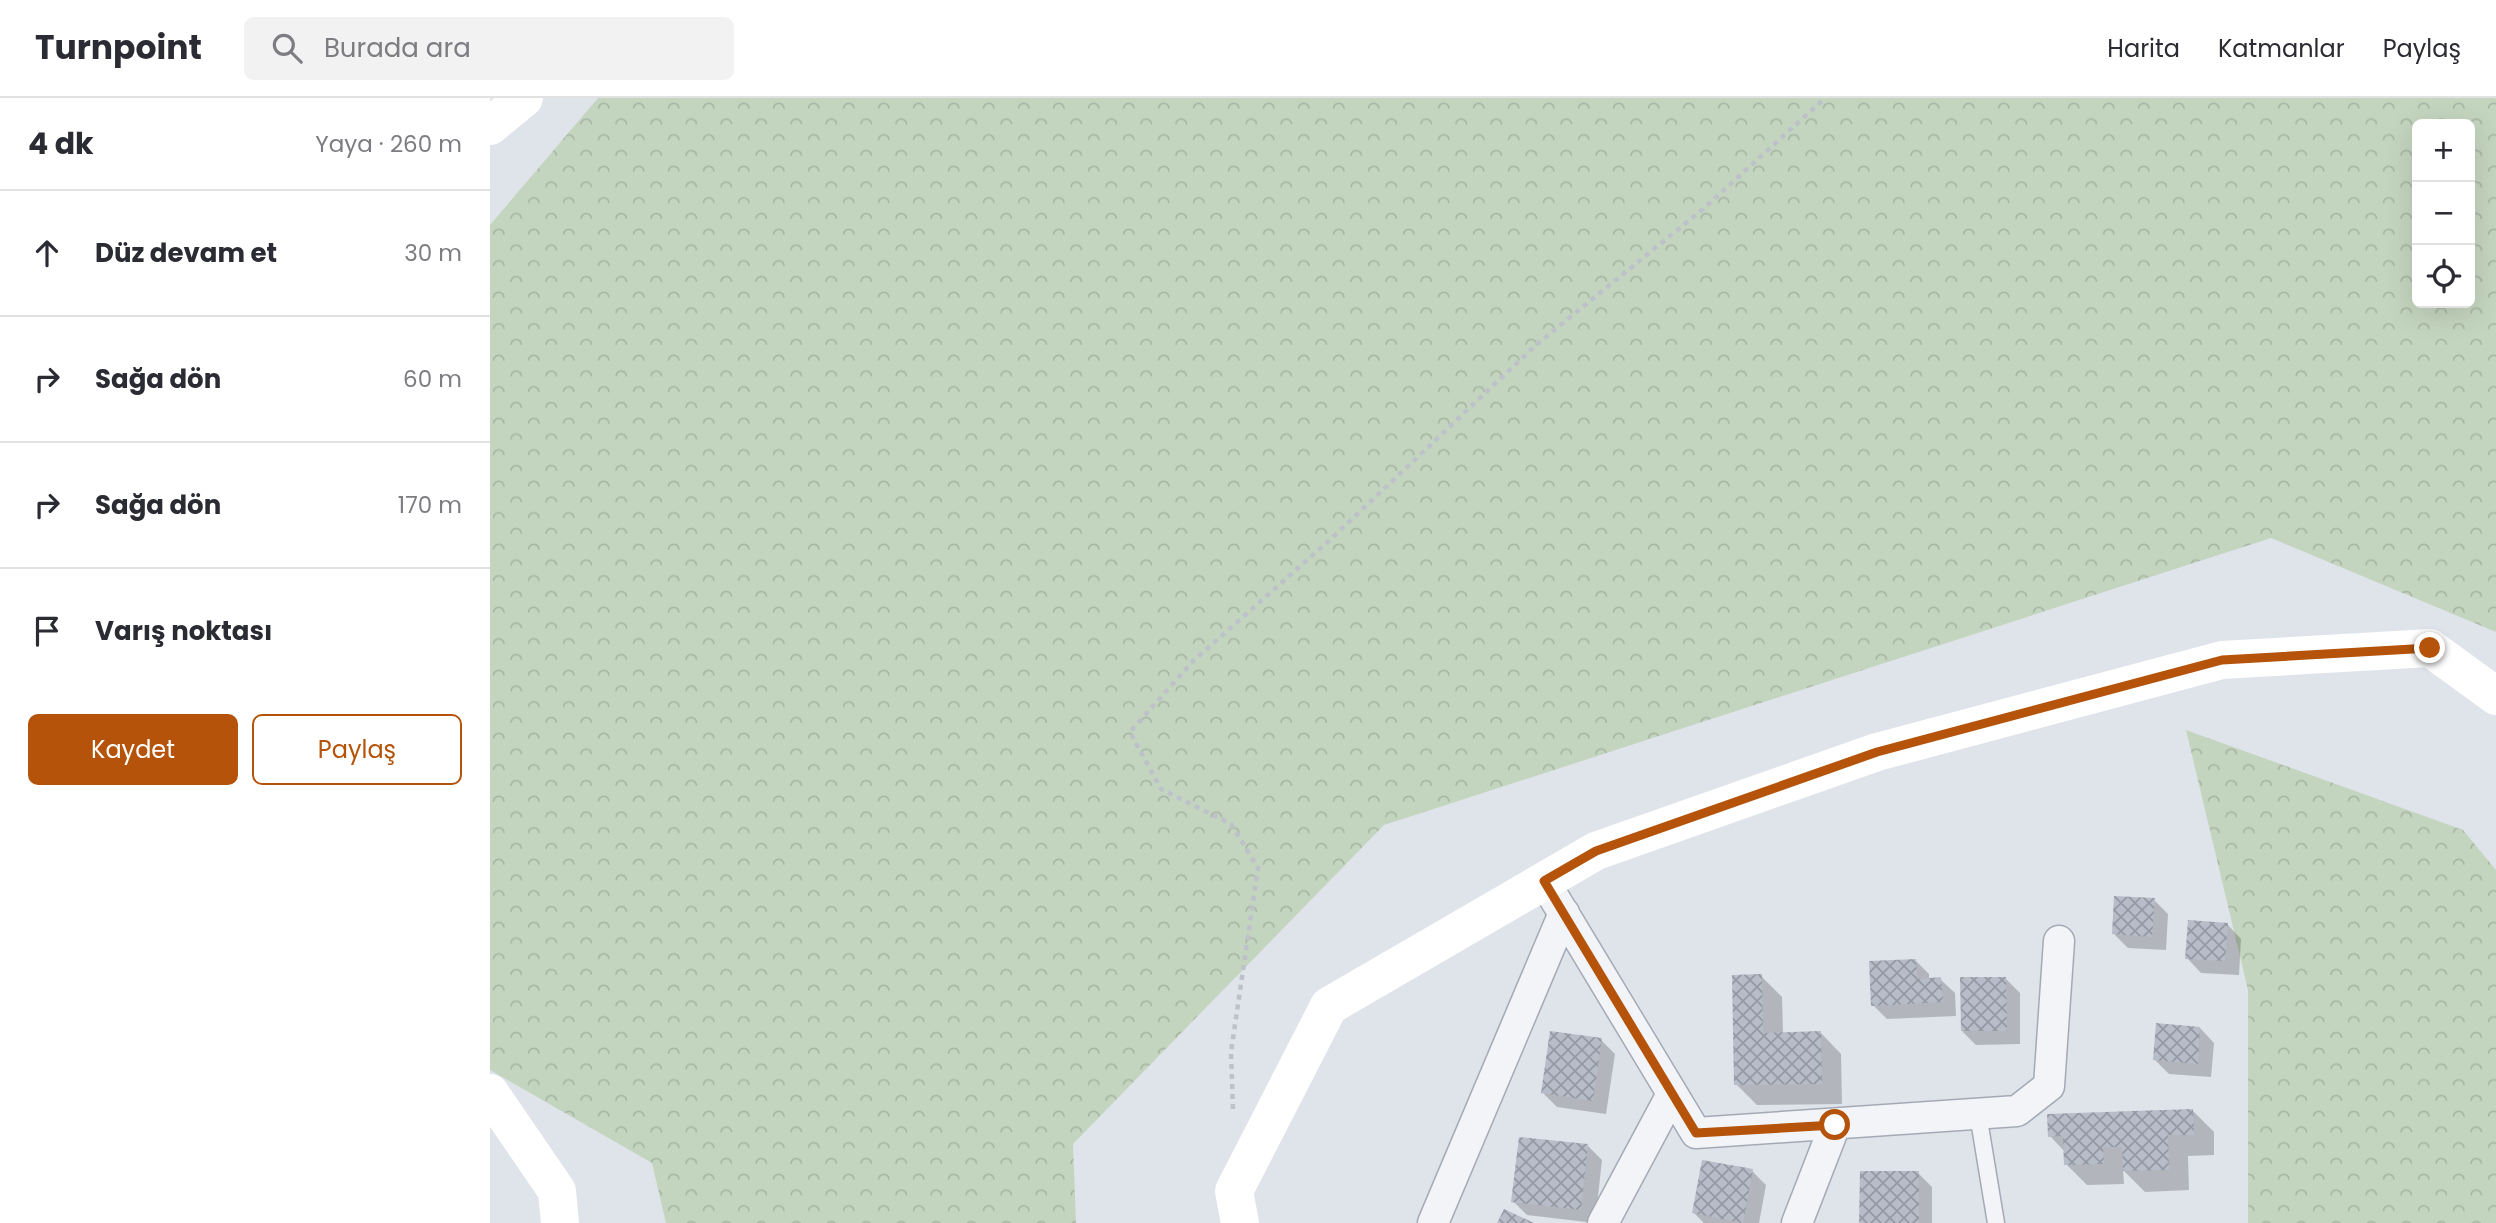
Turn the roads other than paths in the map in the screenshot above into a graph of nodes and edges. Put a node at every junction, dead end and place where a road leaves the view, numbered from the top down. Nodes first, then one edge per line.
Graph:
1 (523, 98) edge
2 (490, 126) edge
3 (2496, 696) edge
4 (1544, 881) junction
5 (1564, 913) junction
6 (2059, 942) dead end
7 (490, 1093) edge
8 (1672, 1094) junction
9 (1978, 1114) junction
10 (1835, 1125) junction
11 (560, 1223) edge
12 (1240, 1223) edge
13 (1433, 1223) edge
14 (1603, 1223) edge
15 (1797, 1223) edge
16 (1996, 1223) edge

1 - 2 street
3 - 4 street
4 - 5 street
4 - 12 street
5 - 8 street
5 - 13 street
6 - 9 street
7 - 11 street
8 - 10 street
8 - 14 street
9 - 10 street
9 - 16 lane
10 - 15 street

